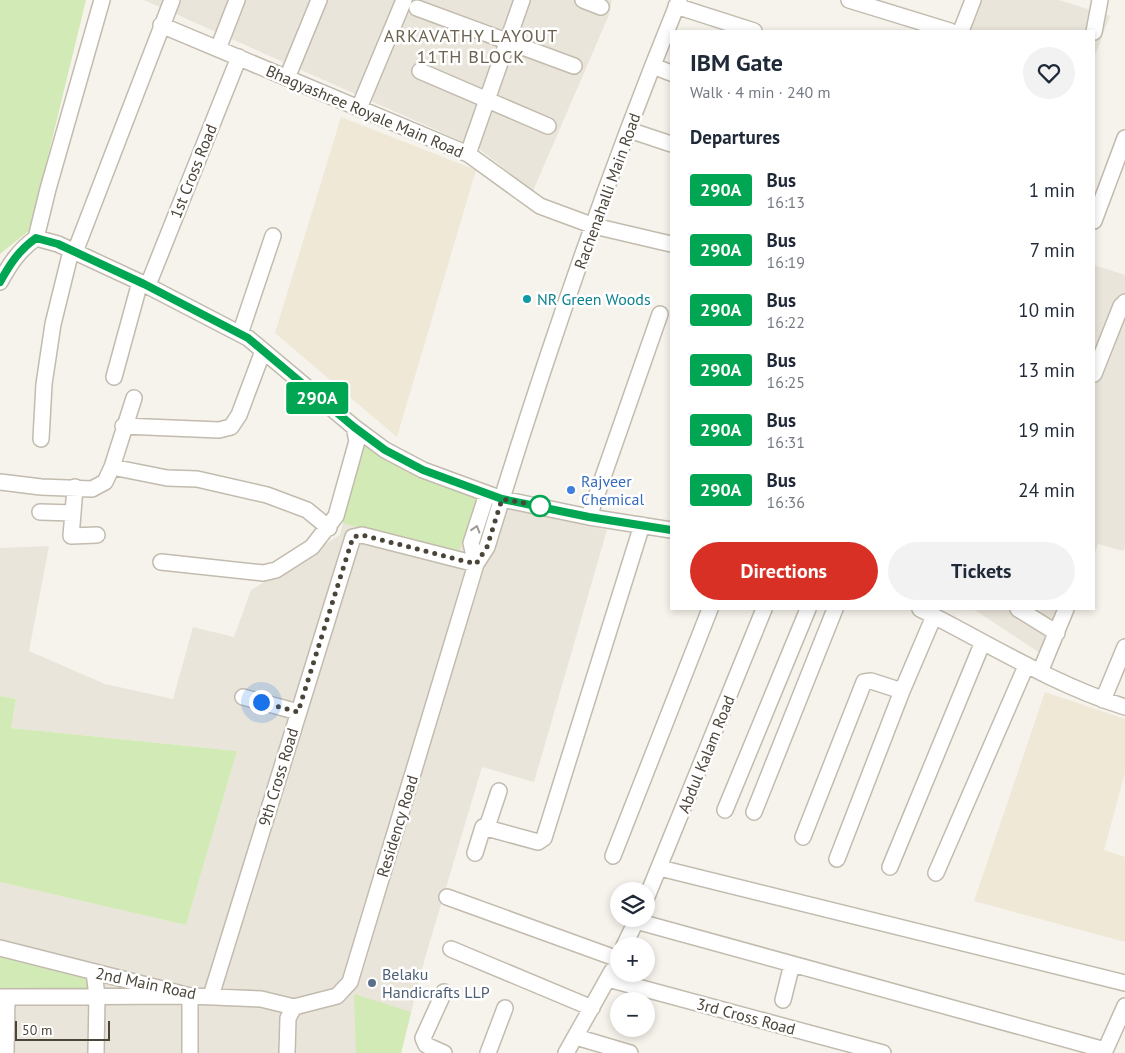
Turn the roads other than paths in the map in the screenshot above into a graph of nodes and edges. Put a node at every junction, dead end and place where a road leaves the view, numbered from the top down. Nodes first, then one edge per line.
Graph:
1 (102, 0) edge
2 (172, 0) edge
3 (237, 0) edge
4 (320, 0) edge
5 (404, 0) edge
6 (522, 0) edge
7 (583, 0) edge
8 (973, 0) edge
9 (1100, 0) edge
10 (859, 1) edge
11 (677, 3) edge
12 (601, 7) dead end
13 (417, 8) dead end
14 (161, 25) junction
15 (751, 30) edge
16 (947, 30) edge
17 (961, 30) edge
18 (1094, 30) edge
19 (507, 42) junction
20 (218, 48) junction
21 (239, 57) junction
22 (574, 66) dead end
23 (653, 66) junction
24 (420, 71) dead end
25 (670, 72) edge
26 (287, 78) junction
27 (486, 100) junction
28 (359, 108) junction
29 (548, 126) dead end
30 (628, 130) junction
31 (1125, 138) edge
32 (670, 144) edge
33 (468, 154) junction
34 (1095, 218) edge
35 (594, 226) junction
36 (273, 236) dead end
37 (36, 238) junction
38 (670, 244) edge
39 (73, 251) junction
40 (0, 282) edge
41 (144, 284) junction
42 (1125, 302) edge
43 (660, 314) dead end
44 (240, 334) junction
45 (263, 351) junction
46 (1095, 371) edge
47 (114, 377) dead end
48 (134, 398) dead end
49 (123, 426) junction
50 (354, 427) junction
51 (41, 440) dead end
52 (112, 467) junction
53 (0, 482) edge
54 (75, 487) junction
55 (487, 494) junction
56 (502, 499) junction
57 (40, 512) dead end
58 (73, 513) junction
59 (589, 517) junction
60 (642, 525) junction
61 (329, 528) junction
62 (670, 530) edge
63 (97, 535) dead end
64 (161, 562) dead end
65 (476, 564) junction
66 (710, 610) edge
67 (764, 610) edge
68 (808, 610) edge
69 (836, 610) edge
70 (922, 610) edge
71 (1020, 610) edge
72 (1066, 610) edge
73 (934, 616) junction
74 (1056, 633) junction
75 (982, 644) junction
76 (1125, 647) edge
77 (1026, 666) junction
78 (1040, 672) junction
79 (902, 691) junction
80 (243, 697) dead end
81 (1103, 700) junction
82 (1125, 707) edge
83 (298, 712) junction
84 (500, 791) dead end
85 (725, 810) dead end
86 (754, 812) dead end
87 (487, 827) junction
88 (803, 837) dead end
89 (476, 853) dead end
90 (613, 856) dead end
91 (837, 859) dead end
92 (890, 866) dead end
93 (660, 868) junction
94 (936, 873) dead end
95 (654, 882) edge
96 (447, 897) dead end
97 (655, 925) edge
98 (0, 948) edge
99 (451, 949) dead end
100 (610, 951) edge
101 (792, 964) junction
102 (94, 972) junction
103 (610, 975) edge
104 (608, 979) junction
105 (1125, 982) edge
106 (444, 992) dead end
107 (97, 996) junction
108 (190, 996) junction
109 (211, 996) junction
110 (3, 997) edge
111 (783, 1000) dead end
112 (1125, 1006) edge
113 (294, 1007) junction
114 (505, 1008) dead end
115 (592, 1008) junction
116 (576, 1037) junction
117 (1105, 1052) edge
118 (6, 1053) edge
119 (96, 1053) edge
120 (190, 1053) edge
121 (287, 1053) edge
122 (444, 1053) edge
123 (488, 1053) edge
124 (566, 1053) edge
125 (630, 1053) edge
126 (884, 1053) edge

1 - 37 street
2 - 14 street
3 - 20 street
4 - 26 street
5 - 28 street
6 - 19 street
7 - 12 street
8 - 17 street
9 - 18 street
10 - 16 street
11 - 15 street
11 - 23 street, Rachenahalli Main Road
13 - 19 street
14 - 20 street, Bhagyashree Royale Main Road
14 - 39 street
19 - 22 street
19 - 27 street
20 - 21 street, Bhagyashree Royale Main Road
21 - 26 street, Bhagyashree Royale Main Road
21 - 41 street, 1st Cross Road
23 - 25 street
23 - 30 street, Rachenahalli Main Road
24 - 27 street
26 - 28 street, Bhagyashree Royale Main Road
27 - 29 street
27 - 33 street
28 - 33 street, Bhagyashree Royale Main Road
30 - 32 street
30 - 35 street, Rachenahalli Main Road
31 - 34 street
33 - 35 street, Bhagyashree Royale Main Road
35 - 38 street, Bhagyashree Royale Main Road
35 - 56 street, Rachenahalli Main Road
36 - 44 street
37 - 39 street
37 - 40 street
39 - 41 street
39 - 51 street
41 - 44 street
41 - 47 street, 1st Cross Road
42 - 46 street
43 - 59 street
44 - 45 street
45 - 49 street
45 - 50 street
48 - 49 street
49 - 52 street
50 - 55 street
50 - 61 street
52 - 54 street
52 - 61 street
53 - 54 street
54 - 58 street
55 - 56 street
65 -> 55 street, Residency Road
56 - 59 street
56 - 65 street, Residency Road
57 - 58 street
58 - 63 street
59 - 60 street
60 - 62 street
60 - 87 street
61 - 64 street
65 - 83 street, 9th Cross Road
65 - 113 street, Residency Road
66 - 90 street
67 - 93 street, Abdul Kalam Road
68 - 85 street
69 - 86 street
70 - 73 street
71 - 74 street
72 - 74 street
73 - 75 street
73 - 79 street
74 - 78 street
75 - 77 street
75 - 92 street
76 - 81 street
77 - 78 street
77 - 94 street
78 - 81 street
79 - 88 street
79 - 91 street
80 - 83 street
81 - 82 street
83 - 109 street, 9th Cross Road
84 - 87 street
87 - 89 street
93 - 95 street, Abdul Kalam Road
93 - 105 street
96 - 100 street
97 - 101 street
98 - 102 street, 2nd Main Road
99 - 115 street
101 - 111 street
101 - 117 street
102 - 107 street
102 - 108 street, 2nd Main Road
103 - 104 street
104 - 115 street
104 - 126 street, 3rd Cross Road
106 - 122 street
107 - 108 street
107 - 110 street
107 - 119 street
108 - 109 street, 2nd Main Road
108 - 120 street
109 - 113 street, 2nd Main Road
110 - 118 street
112 - 117 street
113 - 121 street
114 - 123 street
115 - 116 street
116 - 124 street
116 - 125 street

